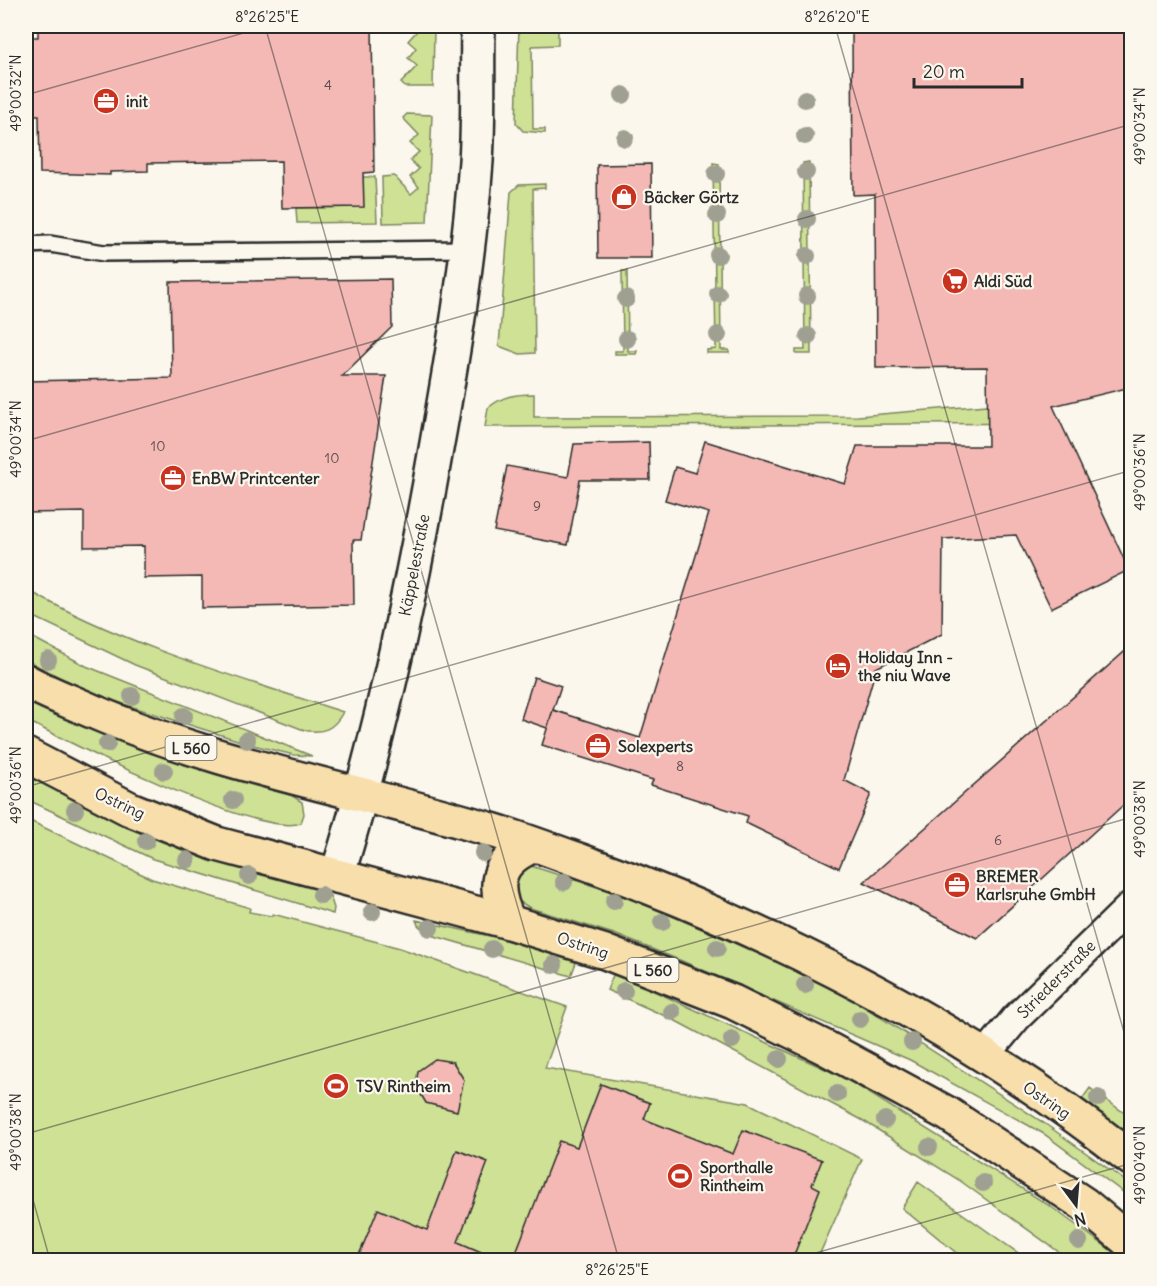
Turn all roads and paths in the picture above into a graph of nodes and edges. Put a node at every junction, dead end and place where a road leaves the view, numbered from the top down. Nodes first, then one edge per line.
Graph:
1 (478, 26) edge
2 (26, 245) edge
3 (467, 249) junction
4 (26, 681) edge
5 (26, 755) edge
6 (363, 795) junction
7 (535, 845) junction
8 (337, 876) junction
9 (1131, 905) edge
10 (509, 922) junction
11 (984, 1057) junction
12 (1131, 1159) edge
13 (1131, 1244) edge

1 - 3 street, Käppelestraße
2 - 3 lane
3 - 6 street, Käppelestraße
4 - 6 main road, Ostring / L 560
5 - 8 main road, Ostring / L 560
6 - 7 main road, Ostring / L 560
6 - 8 street, Käppelestraße
7 - 10 main road
7 - 11 main road, Ostring / L 560
8 - 10 main road, Ostring / L 560
9 - 11 street, Striederstraße
10 - 13 main road, Ostring / L 560
11 - 12 main road, Ostring / L 560

